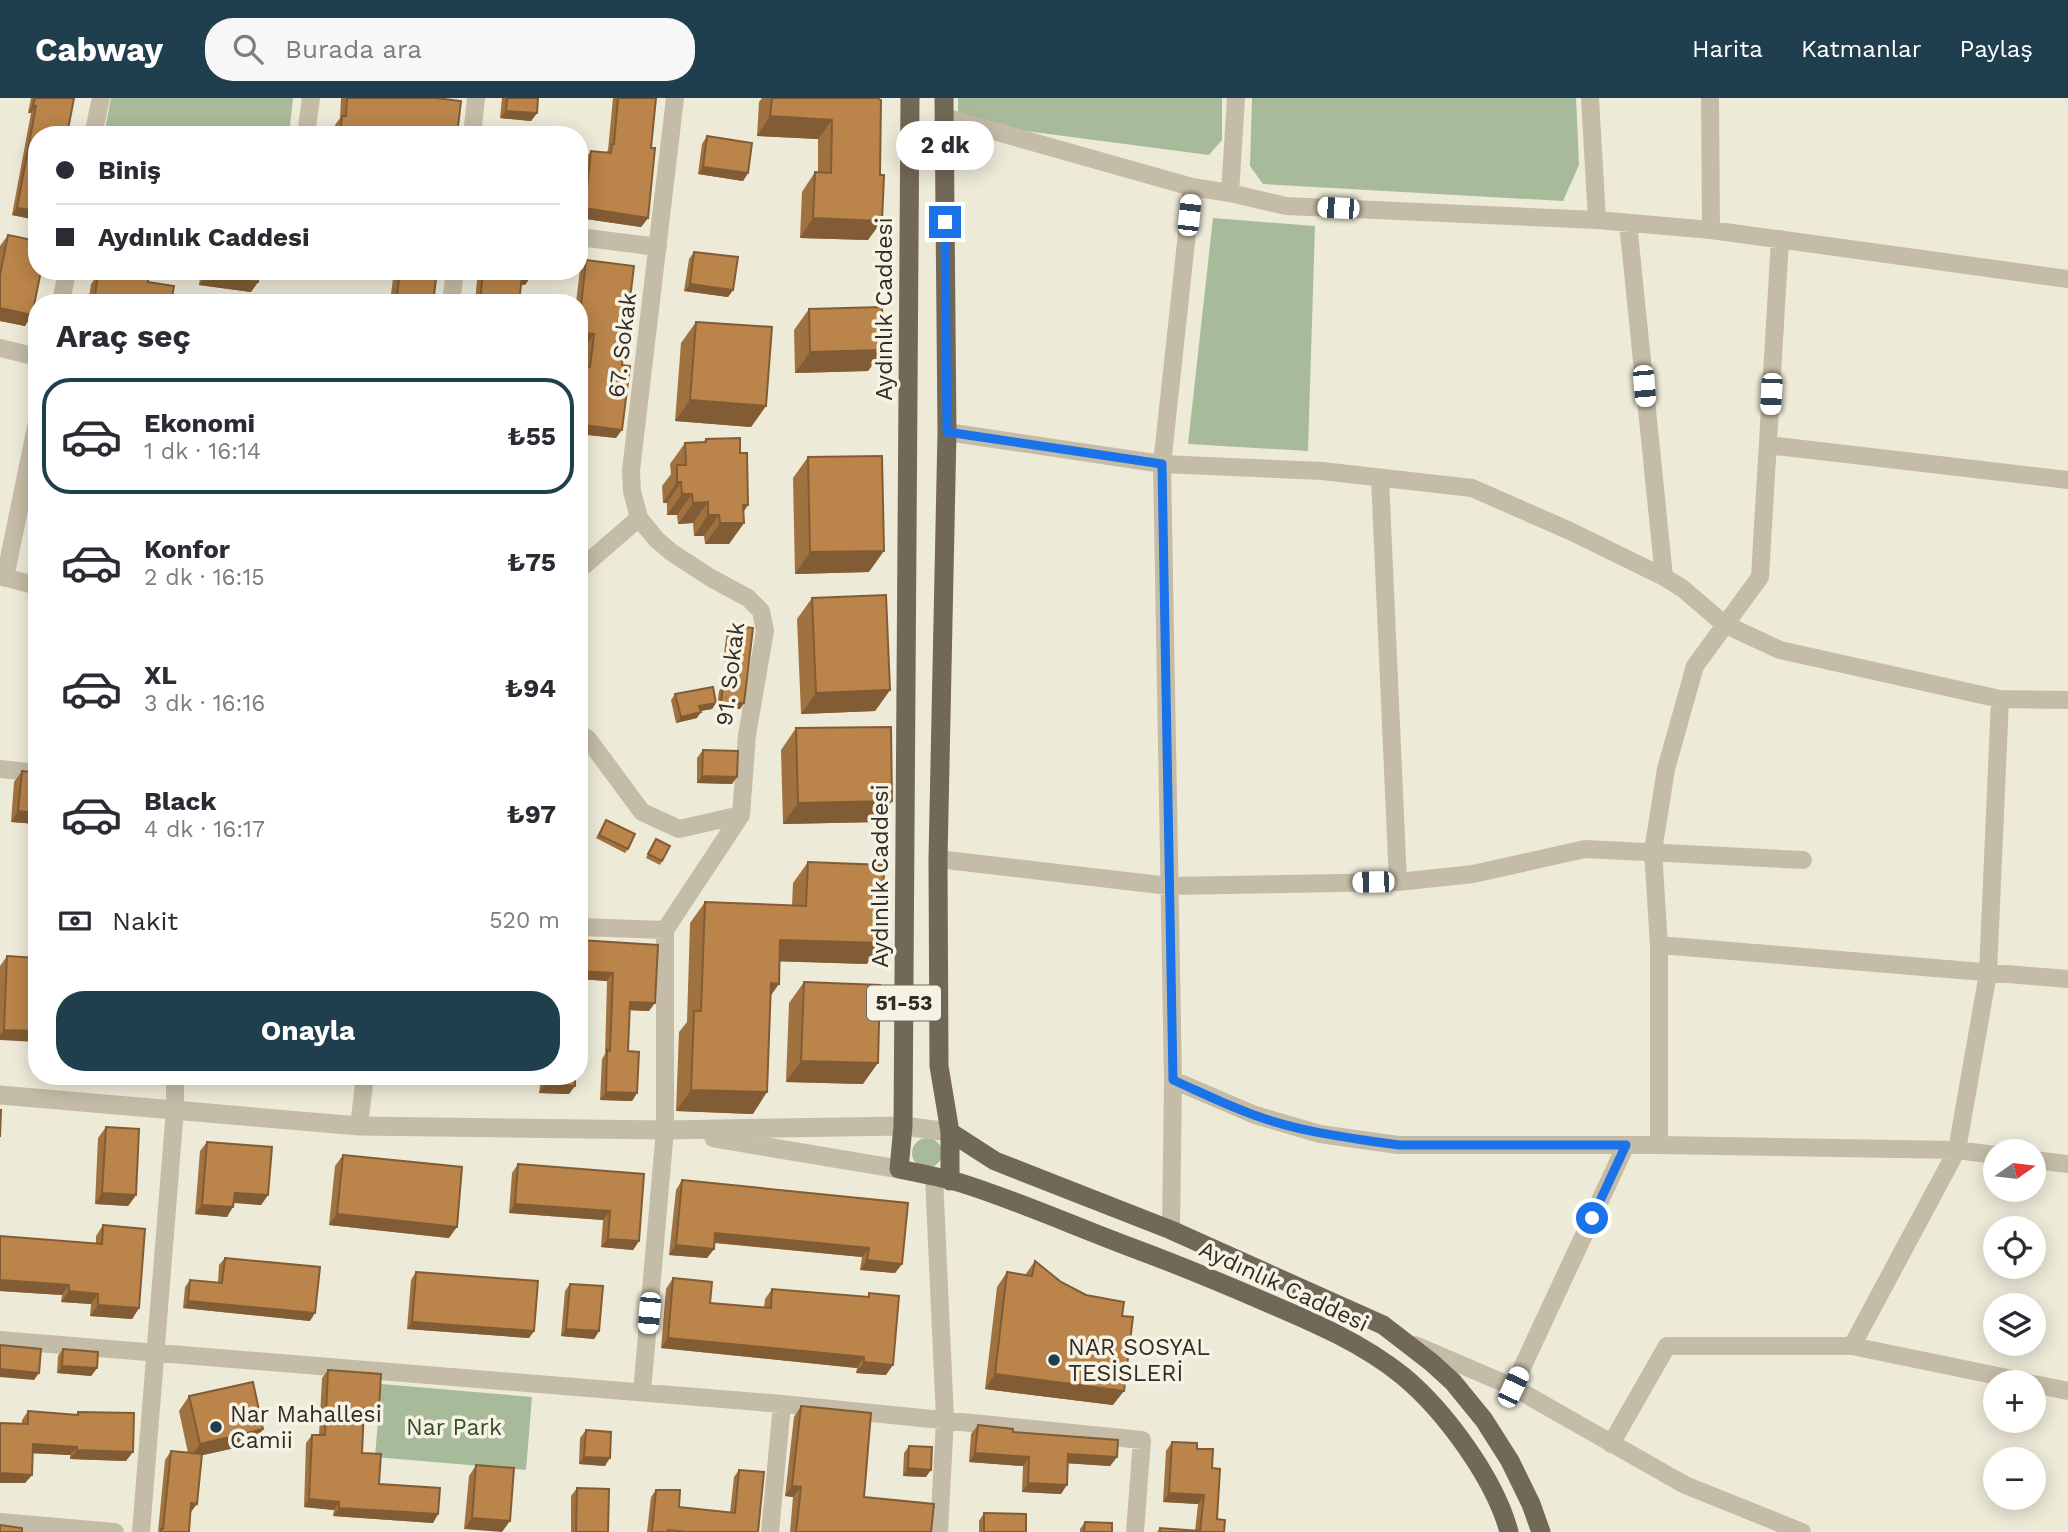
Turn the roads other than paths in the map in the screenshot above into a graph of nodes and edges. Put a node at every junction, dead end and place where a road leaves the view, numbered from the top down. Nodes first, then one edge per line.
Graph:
1 (100, 98) edge
2 (311, 98) edge
3 (476, 98) edge
4 (675, 98) edge
5 (910, 98) edge
6 (1236, 98) edge
7 (1590, 98) edge
8 (1710, 98) edge
9 (944, 108) edge
10 (95, 126) edge
11 (307, 126) edge
12 (473, 126) edge
13 (1192, 187) junction
14 (1230, 193) junction
15 (1597, 220) junction
16 (1628, 223) junction
17 (1711, 230) junction
18 (588, 238) edge
19 (1780, 239) junction
20 (658, 247) junction
21 (2068, 279) edge
22 (0, 348) edge
23 (28, 355) edge
24 (947, 432) junction
25 (1768, 445) junction
26 (28, 462) edge
27 (1162, 464) junction
28 (1380, 478) junction
29 (2068, 480) edge
30 (639, 519) junction
31 (588, 562) edge
32 (2, 577) edge
33 (1664, 577) junction
34 (28, 584) edge
35 (1724, 624) junction
36 (2000, 699) junction
37 (2068, 700) edge
38 (588, 740) edge
39 (0, 769) edge
40 (28, 772) edge
41 (741, 815) junction
42 (1653, 851) junction
43 (938, 859) junction
44 (1803, 860) dead end
45 (1398, 881) junction
46 (1169, 886) junction
47 (588, 927) edge
48 (665, 930) junction
49 (1659, 944) junction
50 (1988, 973) junction
51 (2068, 979) edge
52 (1173, 1080) junction
53 (175, 1085) edge
54 (364, 1085) edge
55 (0, 1095) edge
56 (175, 1109) junction
57 (359, 1126) junction
58 (903, 1126) junction
59 (665, 1130) junction
60 (950, 1132) junction
61 (1626, 1145) junction
62 (1659, 1145) junction
63 (1957, 1150) junction
64 (1983, 1153) edge
65 (2046, 1161) edge
66 (2068, 1164) edge
67 (899, 1169) junction
68 (942, 1179) junction
69 (1171, 1230) junction
70 (0, 1339) edge
71 (1406, 1341) junction
72 (1852, 1346) junction
73 (156, 1353) junction
74 (1983, 1373) edge
75 (2046, 1386) edge
76 (1513, 1387) junction
77 (2068, 1391) edge
78 (642, 1392) junction
79 (782, 1404) junction
80 (945, 1419) junction
81 (1611, 1444) junction
82 (0, 1522) edge
83 (115, 1532) edge
84 (141, 1532) edge
85 (770, 1532) edge
86 (939, 1532) edge
87 (1135, 1532) edge
88 (1509, 1532) edge
89 (1541, 1532) edge
90 (1802, 1532) edge

1 - 10 street
2 - 11 street
3 - 12 street
4 - 20 street, 67. Sokak
5 - 58 main road, Aydınlık Caddesi / 51-53
6 - 14 street
7 - 15 street
8 - 17 street
9 - 13 street
9 - 24 main road, 51-53
13 - 14 street
13 - 27 street
14 - 15 street
15 - 16 street
16 - 17 street
16 - 33 street
17 - 19 street
18 - 20 street
19 - 21 street
19 - 25 street
20 - 30 street, 67. Sokak
22 - 23 street
24 - 27 street
24 - 43 main road, 51-53
25 - 29 street
25 - 35 street
26 - 32 street
27 - 28 street
27 - 46 street
28 - 33 street
28 - 45 street
30 - 31 street
30 - 41 street, 91. Sokak
32 - 34 street
33 - 35 street
35 - 36 street
35 - 42 street
36 - 37 street
36 - 50 street
38 - 41 street
39 - 40 street
41 - 48 street
42 - 44 street
42 - 45 street
42 - 49 street
43 - 46 street
43 - 60 main road, 51-53
45 - 46 street
46 - 52 street
47 - 48 street
48 - 59 street
49 - 50 street
49 - 62 street
50 - 51 street
50 - 63 street
52 - 61 street
52 - 69 street
53 - 56 street
54 - 57 street
55 - 56 street
56 - 57 street
56 - 73 street
57 - 59 street
58 - 59 street
58 - 60 street
58 - 67 main road, Aydınlık Caddesi / 51-53
59 - 67 street
59 - 78 street
60 - 68 main road
60 - 69 main road, Aydınlık Caddesi
61 - 62 street
61 - 76 street
62 - 63 street
63 - 64 street
63 - 72 street
65 - 66 street
67 - 68 main road, Aydınlık Caddesi
68 - 80 street
68 - 88 main road, Aydınlık Caddesi
69 - 71 main road, Aydınlık Caddesi
70 - 73 street
71 - 76 street
71 - 89 main road, Aydınlık Caddesi
72 - 74 street
72 - 81 street
73 - 78 street
73 - 84 street
75 - 77 street
76 - 81 street
78 - 79 street
79 - 80 street
79 - 85 street
80 - 86 street
80 - 87 street
81 - 90 street
82 - 83 street

